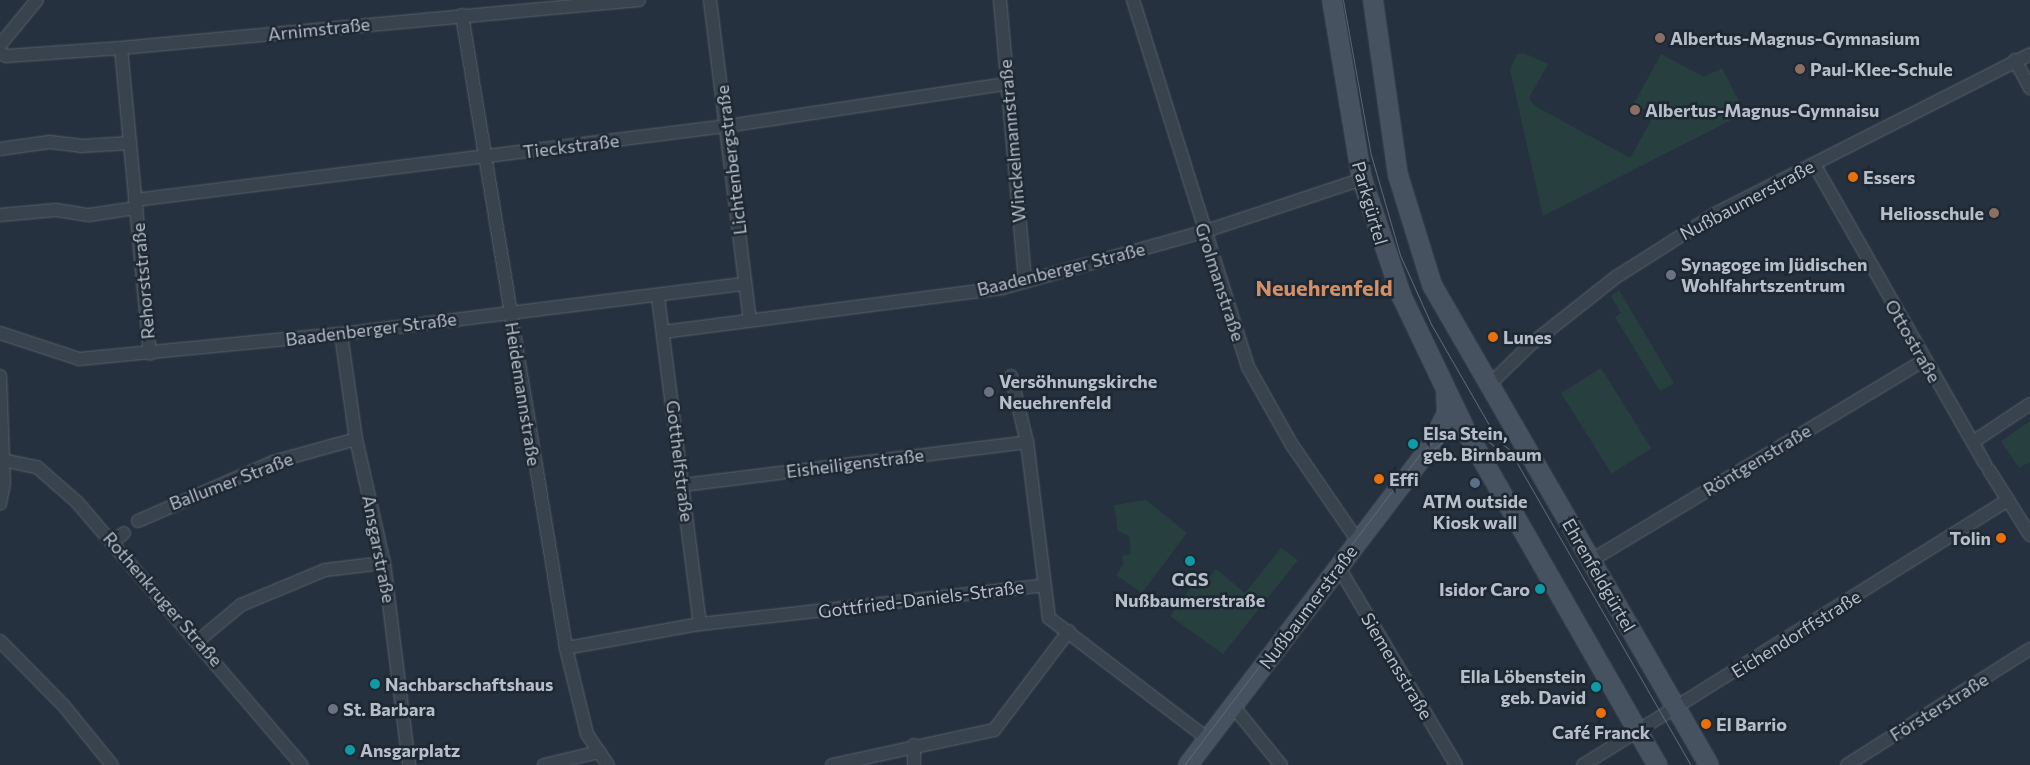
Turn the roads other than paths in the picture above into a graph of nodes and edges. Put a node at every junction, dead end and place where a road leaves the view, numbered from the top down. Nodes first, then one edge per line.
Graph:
1 (38, 0) edge
2 (639, 0) edge
3 (710, 0) edge
4 (1000, 0) edge
5 (1133, 0) edge
6 (1332, 0) edge
7 (1373, 0) edge
8 (462, 14) junction
9 (0, 45) edge
10 (122, 48) junction
11 (0, 53) edge
12 (2030, 54) edge
13 (2016, 60) junction
14 (1005, 84) junction
15 (2030, 88) edge
16 (728, 126) junction
17 (130, 143) junction
18 (0, 149) edge
19 (486, 157) junction
20 (1814, 164) junction
21 (1362, 179) junction
22 (135, 204) junction
23 (0, 215) edge
24 (1203, 232) junction
25 (1025, 282) junction
26 (745, 284) junction
27 (658, 297) junction
28 (511, 312) junction
29 (750, 320) junction
30 (663, 332) junction
31 (0, 333) edge
32 (341, 334) junction
33 (150, 354) junction
34 (1925, 360) junction
35 (0, 376) edge
36 (1011, 376) dead end
37 (1489, 385) junction
38 (1446, 394) junction
39 (2030, 404) edge
40 (1466, 431) junction
41 (356, 439) junction
42 (1026, 442) junction
43 (1972, 442) junction
44 (1428, 450) junction
45 (3, 460) junction
46 (683, 485) junction
47 (2008, 500) junction
48 (0, 504) edge
49 (138, 521) dead end
50 (124, 534) dead end
51 (2030, 535) edge
52 (1358, 541) junction
53 (113, 542) junction
54 (1590, 561) junction
55 (384, 563) junction
56 (1338, 566) junction
57 (1045, 585) junction
58 (700, 624) junction
59 (1069, 630) junction
60 (199, 640) junction
61 (0, 641) edge
62 (566, 648) junction
63 (2030, 649) edge
64 (1233, 706) junction
65 (1677, 708) junction
66 (1637, 730) junction
67 (1208, 739) junction
68 (914, 745) junction
69 (600, 752) junction
70 (112, 765) edge
71 (302, 765) edge
72 (409, 765) edge
73 (544, 765) edge
74 (608, 765) edge
75 (832, 765) edge
76 (914, 765) edge
77 (1188, 765) edge
78 (1281, 765) edge
79 (1456, 765) edge
80 (1583, 765) edge
81 (1657, 765) edge
82 (1709, 765) edge
83 (1847, 765) edge

1 - 9 street
2 - 8 street, Arnimstraße
3 - 16 street, Lichtenbergstraße
4 - 14 street, Winckelmannstraße
5 - 24 street, Grolmanstraße
6 - 21 main road, Parkgürtel
7 - 37 main road, Parkgürtel
8 - 10 street, Arnimstraße
8 - 19 street, Heidemannstraße
10 - 11 street, Arnimstraße
10 - 17 street, Rehorststraße
12 - 13 street, Nußbaumerstraße
13 - 15 street
13 - 20 street, Nußbaumerstraße
14 - 16 street, Tieckstraße
14 - 25 street, Winckelmannstraße
16 - 19 street, Tieckstraße
16 - 26 street, Lichtenbergstraße
17 - 18 street
17 - 22 street, Rehorststraße
19 - 22 street, Tieckstraße
19 - 28 street, Heidemannstraße
20 - 34 street, Ottostraße
20 - 37 street, Nußbaumerstraße
21 - 24 street, Baadenberger Straße
21 - 38 main road, Parkgürtel
22 - 23 street, Rehorststraße
22 - 33 street, Rehorststraße
24 - 25 street, Baadenberger Straße
24 - 52 street, Grolmanstraße
25 - 29 street, Baadenberger Straße
26 - 27 street, Baadenberger Straße
26 - 29 street, Lichtenbergstraße
27 - 28 street, Baadenberger Straße
27 - 30 street, Gotthelfstraße
28 - 32 street, Baadenberger Straße
28 - 62 street, Heidemannstraße
29 - 30 street, Baadenberger Straße
30 - 46 street, Gotthelfstraße
31 - 33 street, Baadenberger Straße
32 - 33 street, Baadenberger Straße
32 - 41 street, Ansgarstraße
34 - 43 street, Ottostraße
34 - 54 street, Röntgenstraße
35 - 45 street
36 - 42 street
37 - 54 main road, Ehrenfeldgürtel
38 - 40 main road
38 - 44 main road, Nußbaumerstraße
39 - 43 street
40 - 44 main road, Nußbaumerstraße
40 - 66 main road
41 - 49 street, Ballumer Straße
41 - 55 street, Ansgarstraße
42 - 46 street, Eisheiligenstraße
42 - 57 street
43 - 47 street, Ottostraße
44 - 52 main road, Nußbaumerstraße
45 - 48 street
45 - 53 street, Rothenkruger Straße
46 - 58 street, Gotthelfstraße
47 - 51 street, Ottostraße
47 - 65 street, Eichendorffstraße
50 - 53 street
52 - 56 main road, Nußbaumerstraße
53 - 60 street, Rothenkruger Straße
54 - 65 main road, Ehrenfeldgürtel
55 - 60 street
55 - 72 street, Ansgarstraße
56 - 64 main road, Nußbaumerstraße
56 - 79 street, Siemensstraße
57 - 58 street, Gottfried-Daniels-Straße
57 - 59 street, Gottfried-Daniels-Straße
58 - 62 street, Gottfried-Daniels-Straße
59 - 67 street, Gottfried-Daniels-Straße
59 - 68 street
60 - 71 street, Rothenkruger Straße
61 - 70 street
62 - 69 street, Heidemannstraße
63 - 83 street, Försterstraße
64 - 67 main road, Nußbaumerstraße
64 - 78 street
65 - 66 street, Eichendorffstraße
65 - 82 main road, Ehrenfeldgürtel
66 - 80 street, Eichendorffstraße
66 - 81 main road
67 - 77 main road, Nußbaumerstraße
68 - 75 street
68 - 76 street
69 - 73 street
69 - 74 street, Heidemannstraße

